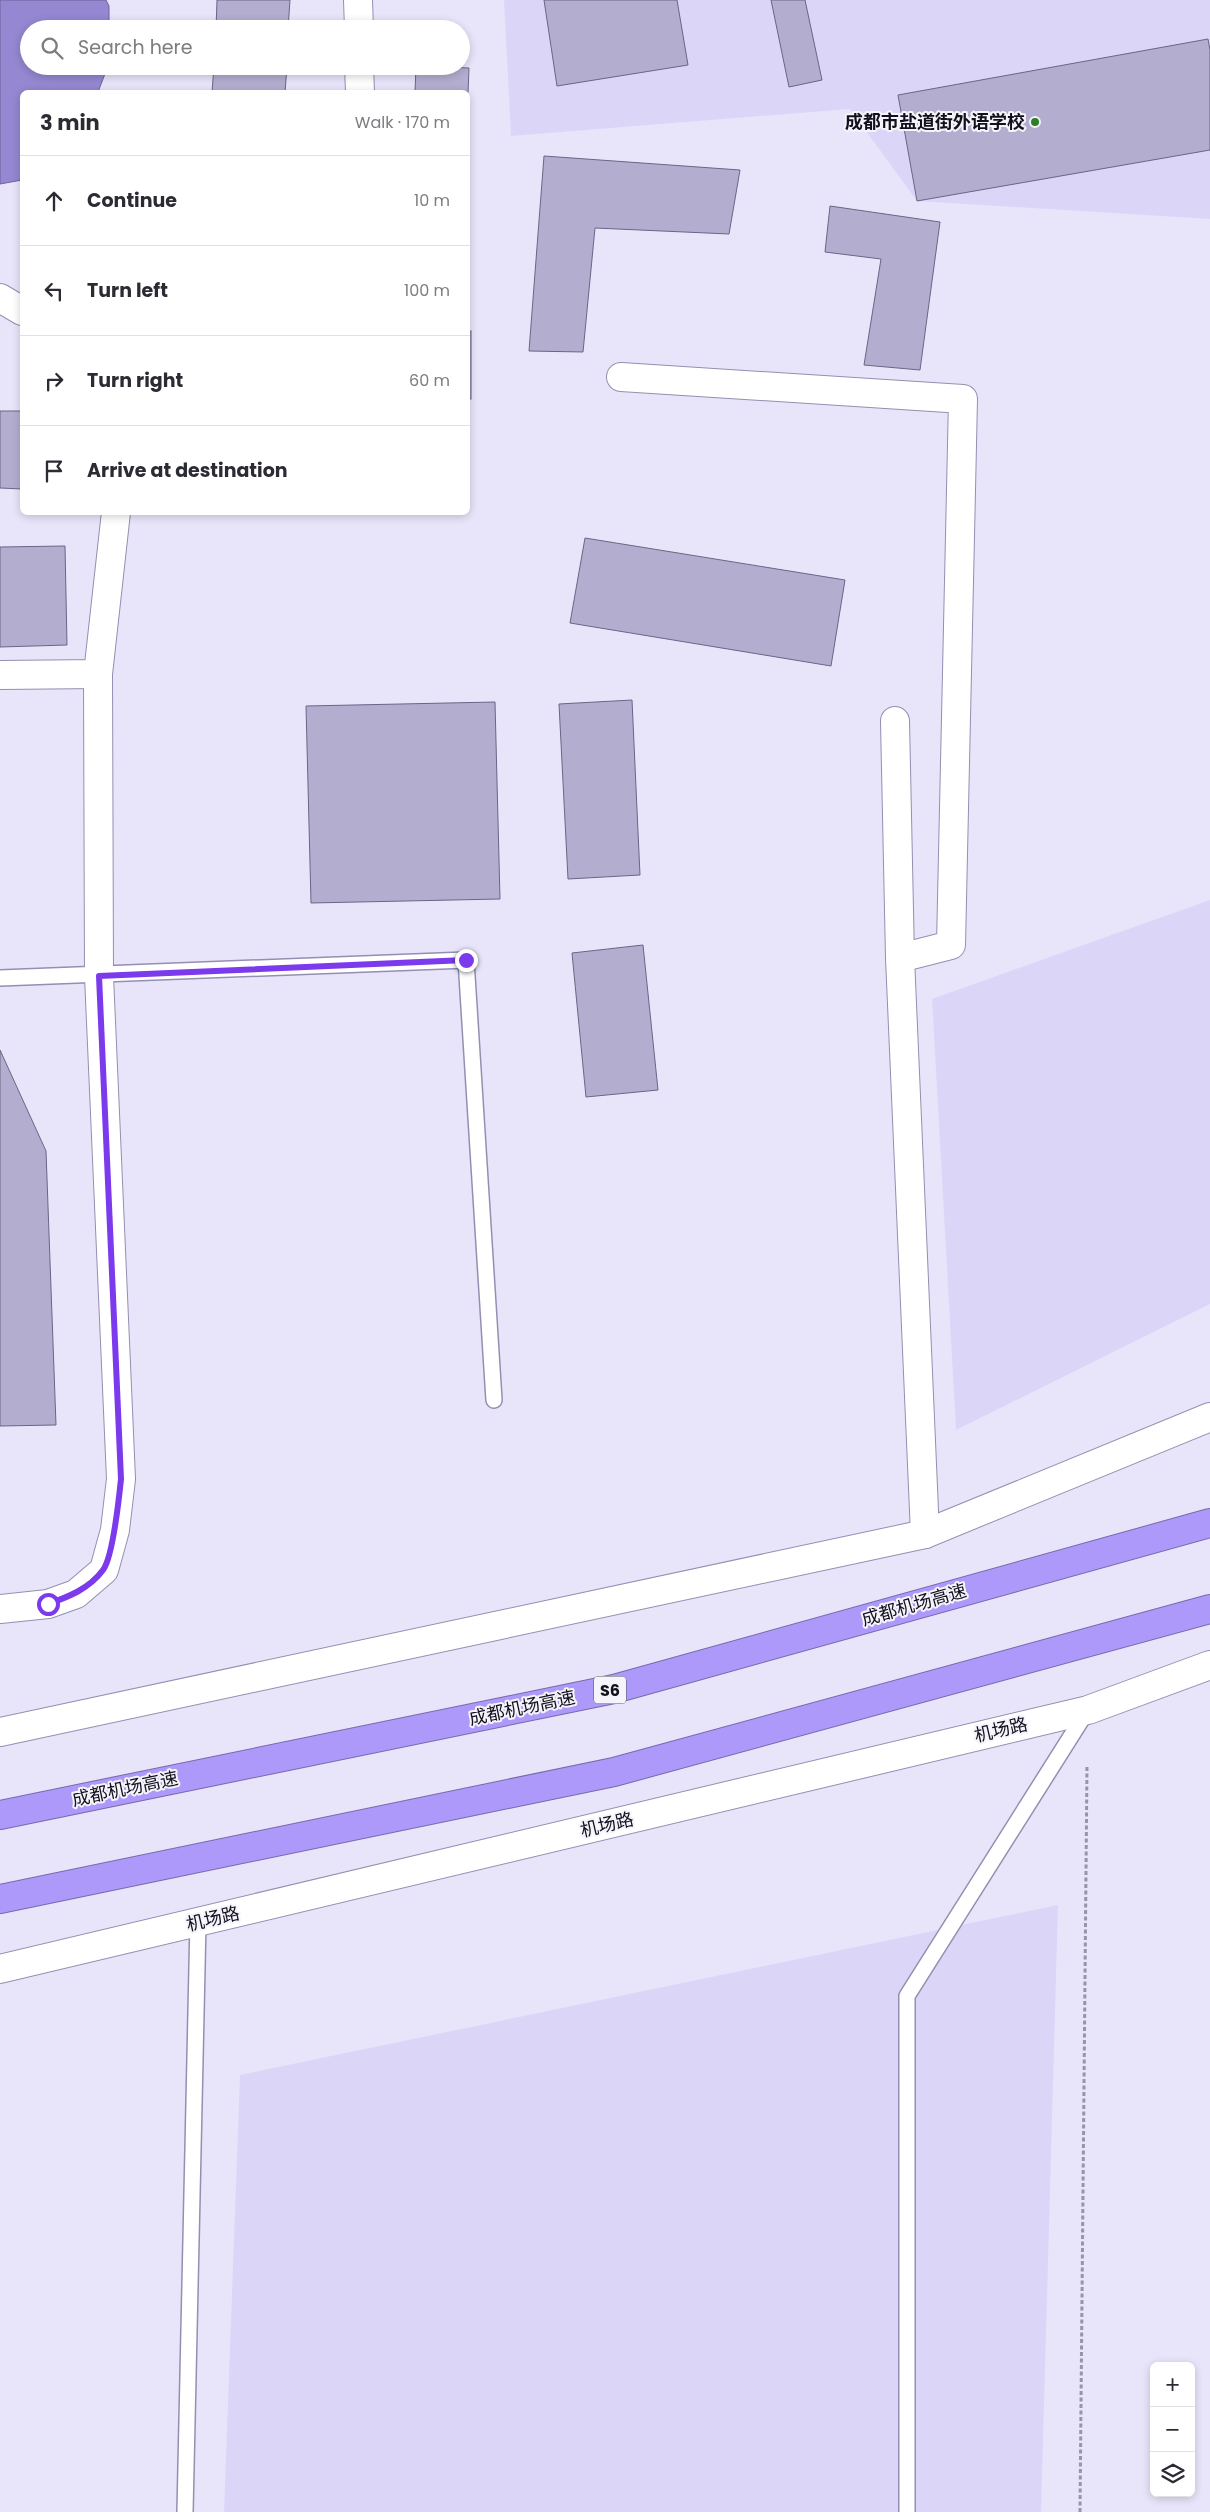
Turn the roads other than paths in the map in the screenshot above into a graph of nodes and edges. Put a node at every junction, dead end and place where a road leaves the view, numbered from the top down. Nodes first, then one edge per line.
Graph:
1 (358, 0) edge
2 (358, 20) edge
3 (359, 75) edge
4 (360, 90) edge
5 (0, 298) edge
6 (20, 310) edge
7 (621, 377) dead end
8 (116, 515) edge
9 (98, 674) junction
10 (0, 675) edge
11 (895, 721) dead end
12 (900, 958) junction
13 (99, 976) junction
14 (0, 978) edge
15 (494, 1400) dead end
16 (1210, 1417) edge
17 (1210, 1523) edge
18 (925, 1534) junction
19 (0, 1609) edge
20 (1210, 1609) edge
21 (1210, 1665) edge
22 (1088, 1710) junction
23 (0, 1732) edge
24 (0, 1815) edge
25 (0, 1899) edge
26 (198, 1922) junction
27 (0, 1969) edge
28 (185, 2512) edge
29 (907, 2512) edge

1 - 2 street
3 - 4 street
5 - 6 street
7 - 12 street
8 - 9 street
9 - 10 street
9 - 13 street
11 - 12 street
12 - 18 street
13 - 14 lane
13 - 15 lane
13 - 19 street
16 - 18 street
17 - 24 highway, 成都机场高速 / S6
18 - 23 street
20 - 25 highway
21 - 22 street, 机场路
22 - 26 street, 机场路
22 - 29 lane
26 - 27 street, 机场路
26 - 28 lane

